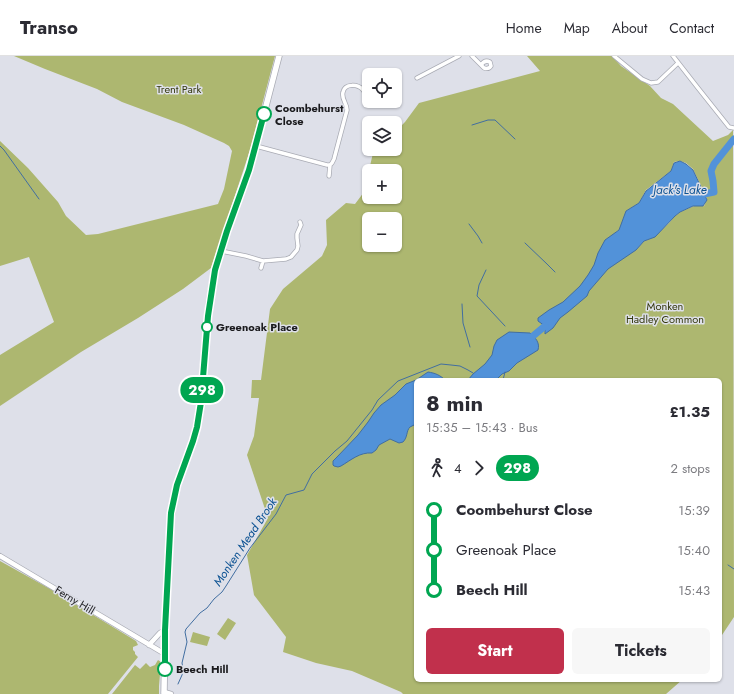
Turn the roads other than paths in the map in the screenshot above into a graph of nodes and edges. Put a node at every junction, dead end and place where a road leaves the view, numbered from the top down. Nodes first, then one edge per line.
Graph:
1 (279, 56) edge
2 (459, 56) edge
3 (472, 56) edge
4 (614, 56) edge
5 (673, 56) edge
6 (678, 63) junction
7 (480, 65) dead end
8 (417, 78) dead end
9 (362, 90) edge
10 (733, 129) edge
11 (256, 146) junction
12 (330, 165) junction
13 (329, 176) dead end
14 (300, 222) dead end
15 (220, 251) junction
16 (263, 262) junction
17 (262, 268) dead end
18 (0, 556) edge
19 (165, 630) junction
20 (149, 645) junction
21 (165, 654) junction
22 (164, 693) edge
23 (171, 694) edge

1 - 11 main road
2 - 8 street
3 - 7 street
4 - 6 street
5 - 6 street
6 - 10 street
9 - 12 street
11 - 12 street
11 - 15 main road
12 - 13 street
14 - 16 street
15 - 16 street
15 - 19 main road
16 - 17 street
18 - 20 street, Ferny Hill
19 - 20 street
19 - 21 main road
20 - 21 street, Ferny Hill
21 - 22 main road
22 - 23 street

